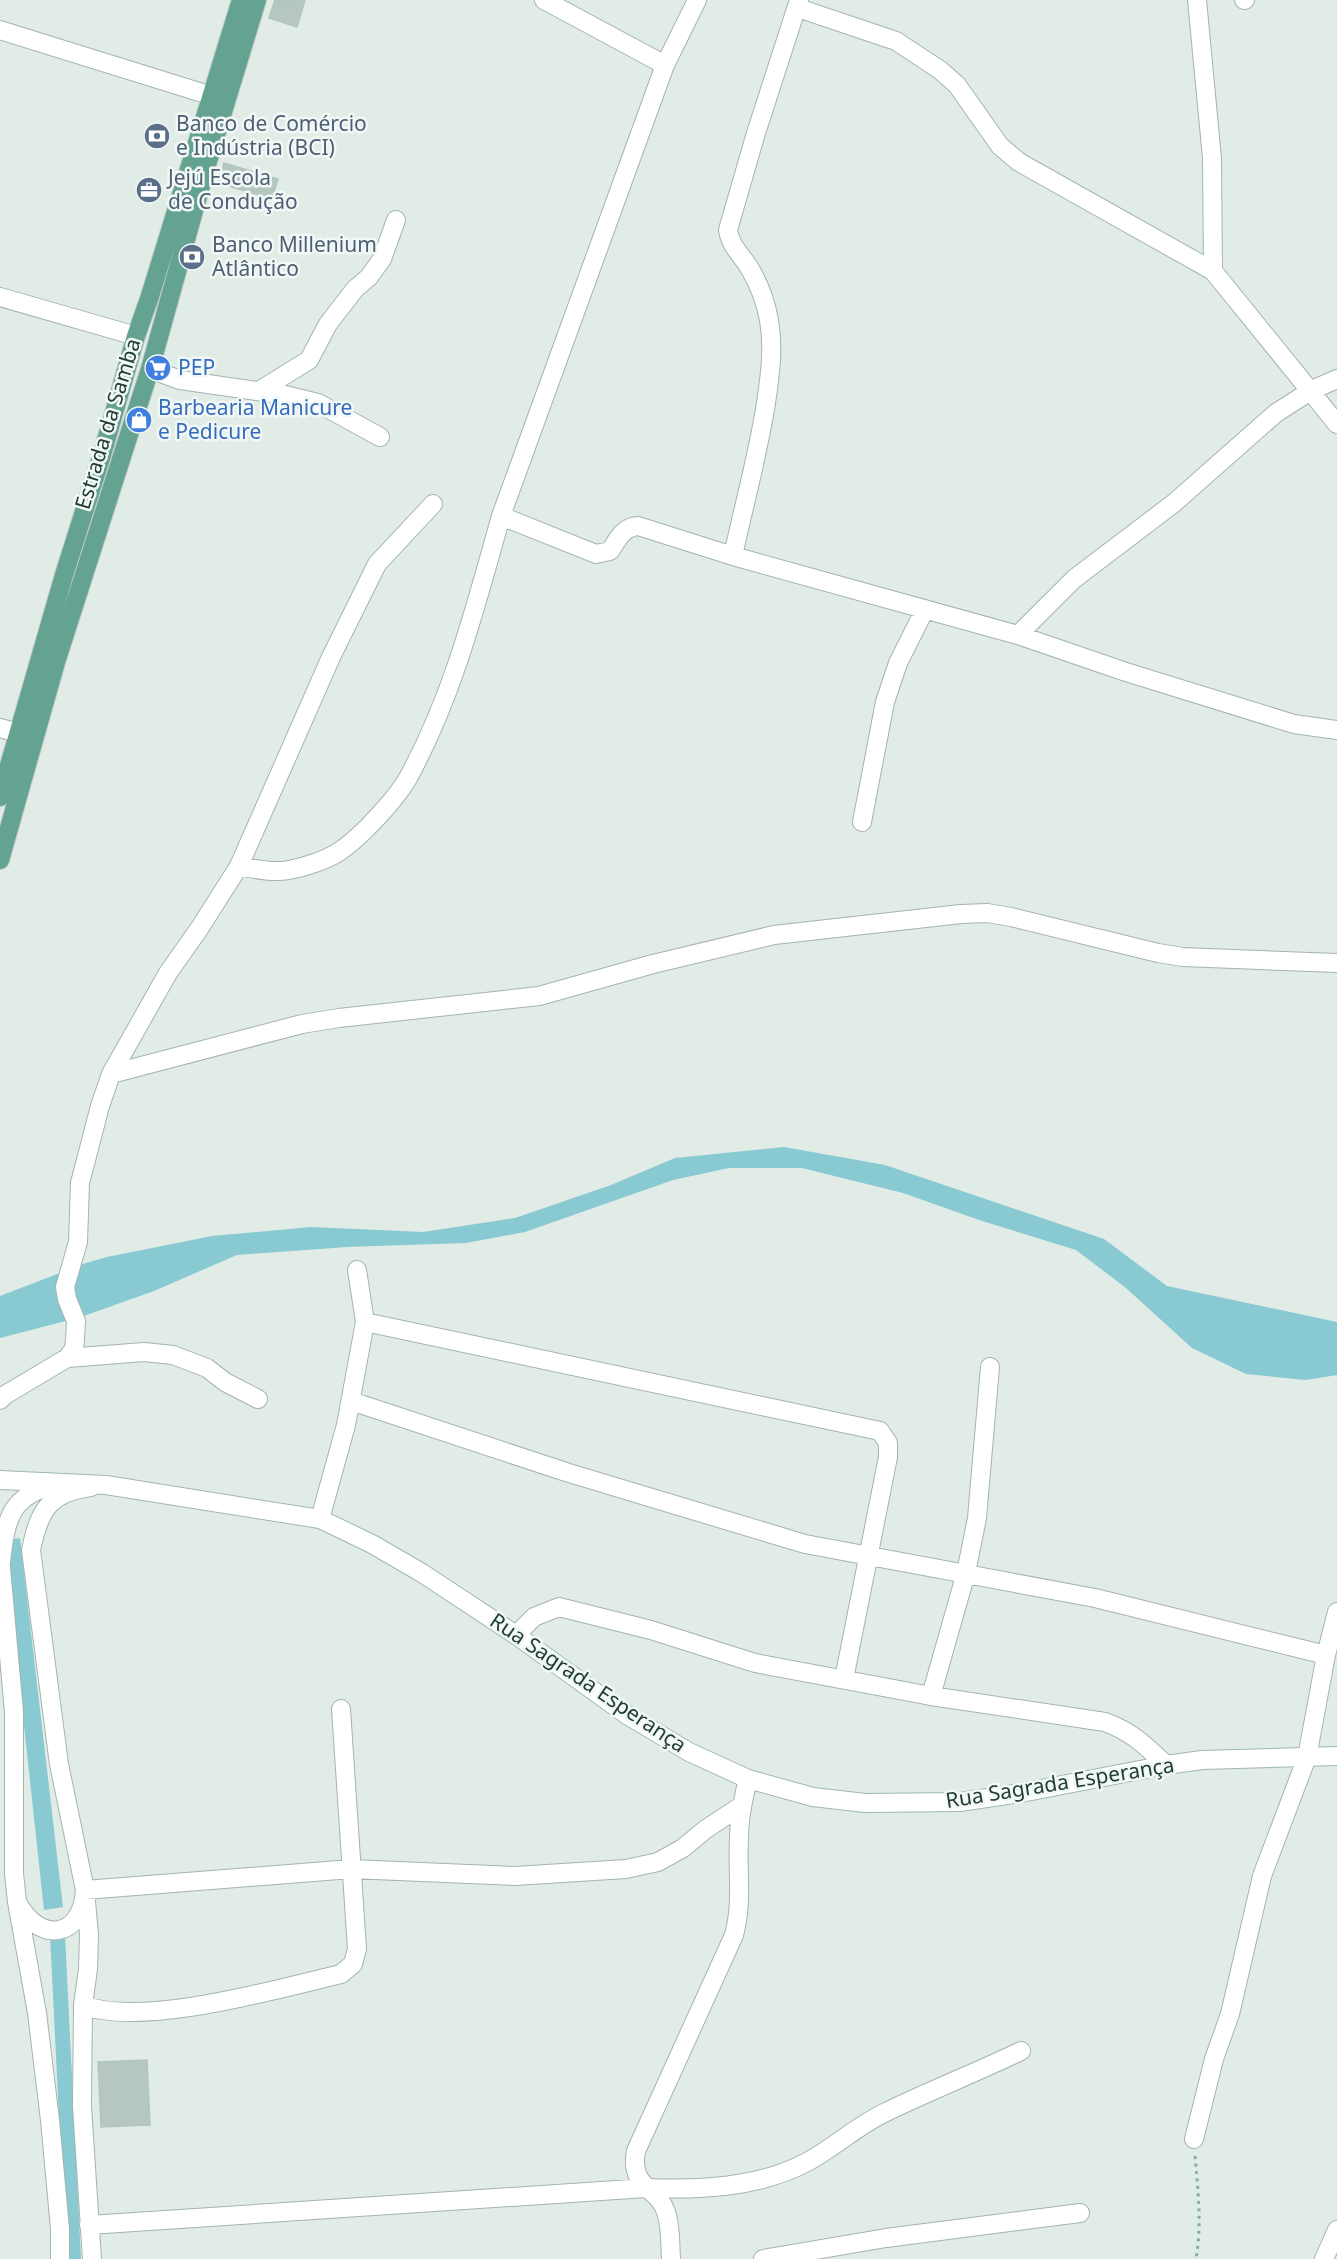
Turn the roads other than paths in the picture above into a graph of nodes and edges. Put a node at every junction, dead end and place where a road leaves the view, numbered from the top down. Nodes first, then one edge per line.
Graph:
1 (241, 0) edge
2 (257, 0) edge
3 (544, 0) edge
4 (697, 0) edge
5 (1197, 0) edge
6 (799, 4) edge
7 (0, 30) edge
8 (665, 65) junction
9 (212, 96) junction
10 (396, 220) dead end
11 (1213, 271) junction
12 (0, 297) edge
13 (136, 336) junction
14 (150, 369) junction
15 (1337, 379) edge
16 (1312, 390) junction
17 (259, 391) junction
18 (1337, 424) edge
19 (380, 437) dead end
20 (433, 504) dead end
21 (501, 516) junction
22 (733, 556) junction
23 (925, 609) junction
24 (1018, 634) junction
25 (1337, 730) edge
26 (9, 731) edge
27 (0, 797) edge
28 (862, 822) dead end
29 (0, 860) edge
30 (239, 867) junction
31 (1337, 963) edge
32 (111, 1074) junction
33 (357, 1270) dead end
34 (365, 1322) junction
35 (67, 1358) junction
36 (990, 1367) dead end
37 (258, 1399) dead end
38 (0, 1400) edge
39 (351, 1401) junction
40 (0, 1480) edge
41 (60, 1484) junction
42 (106, 1485) junction
43 (320, 1519) junction
44 (869, 1555) junction
45 (1, 1560) edge
46 (966, 1573) junction
47 (1337, 1612) edge
48 (516, 1635) junction
49 (1326, 1655) junction
50 (844, 1679) junction
51 (930, 1696) junction
52 (341, 1709) dead end
53 (1337, 1756) edge
54 (1307, 1757) junction
55 (1166, 1765) junction
56 (748, 1779) junction
57 (741, 1806) junction
58 (351, 1869) junction
59 (85, 1890) junction
60 (17, 1902) junction
61 (83, 2005) junction
62 (1021, 2051) dead end
63 (1194, 2139) road end
64 (646, 2188) junction
65 (1080, 2213) dead end
66 (89, 2224) junction
67 (1337, 2230) edge
68 (60, 2259) edge
69 (92, 2259) edge
70 (671, 2259) edge
71 (763, 2259) edge
72 (1324, 2259) edge

1 - 9 main road, Estrada da Samba
2 - 14 main road, Estrada da Samba
3 - 8 street
4 - 8 street
5 - 11 street
6 - 11 street
6 - 22 street
7 - 9 street
8 - 21 street
9 - 13 main road, Estrada da Samba
10 - 17 street
11 - 16 street
12 - 13 street
13 - 26 main road, Estrada da Samba
14 - 17 street
14 - 29 main road, Estrada da Samba
15 - 16 street
16 - 18 street
16 - 24 street
17 - 19 street
20 - 30 street
21 - 22 street
21 - 30 street
22 - 23 street
23 - 24 street
23 - 28 street
24 - 25 street
26 - 27 main road, Estrada da Samba
30 - 32 street
31 - 32 street
32 - 35 street
33 - 34 street
34 - 39 street
34 - 44 street
35 - 37 street
35 - 38 street
36 - 46 street
39 - 43 street
39 - 44 street
40 - 41 street
41 - 42 street
41 - 45 street
42 - 43 street, Rua Sagrada Esperança
42 - 59 street
43 - 48 street, Rua Sagrada Esperança
44 - 46 street
44 - 50 street
45 - 60 street
46 - 49 street
46 - 51 street
47 - 49 street
48 - 50 street
48 - 56 street, Rua Sagrada Esperança
49 - 54 street
50 - 51 street
51 - 55 street
52 - 58 street
53 - 54 street, Rua Sagrada Esperança
54 - 55 street, Rua Sagrada Esperança
54 - 63 street
55 - 56 street, Rua Sagrada Esperança
56 - 57 street
57 - 58 street
57 - 64 street
58 - 59 street
58 - 61 street
59 - 60 street
59 - 61 street
60 - 68 street
61 - 66 street
62 - 64 street
64 - 66 street
64 - 70 street
65 - 71 street
66 - 69 street
67 - 72 street

